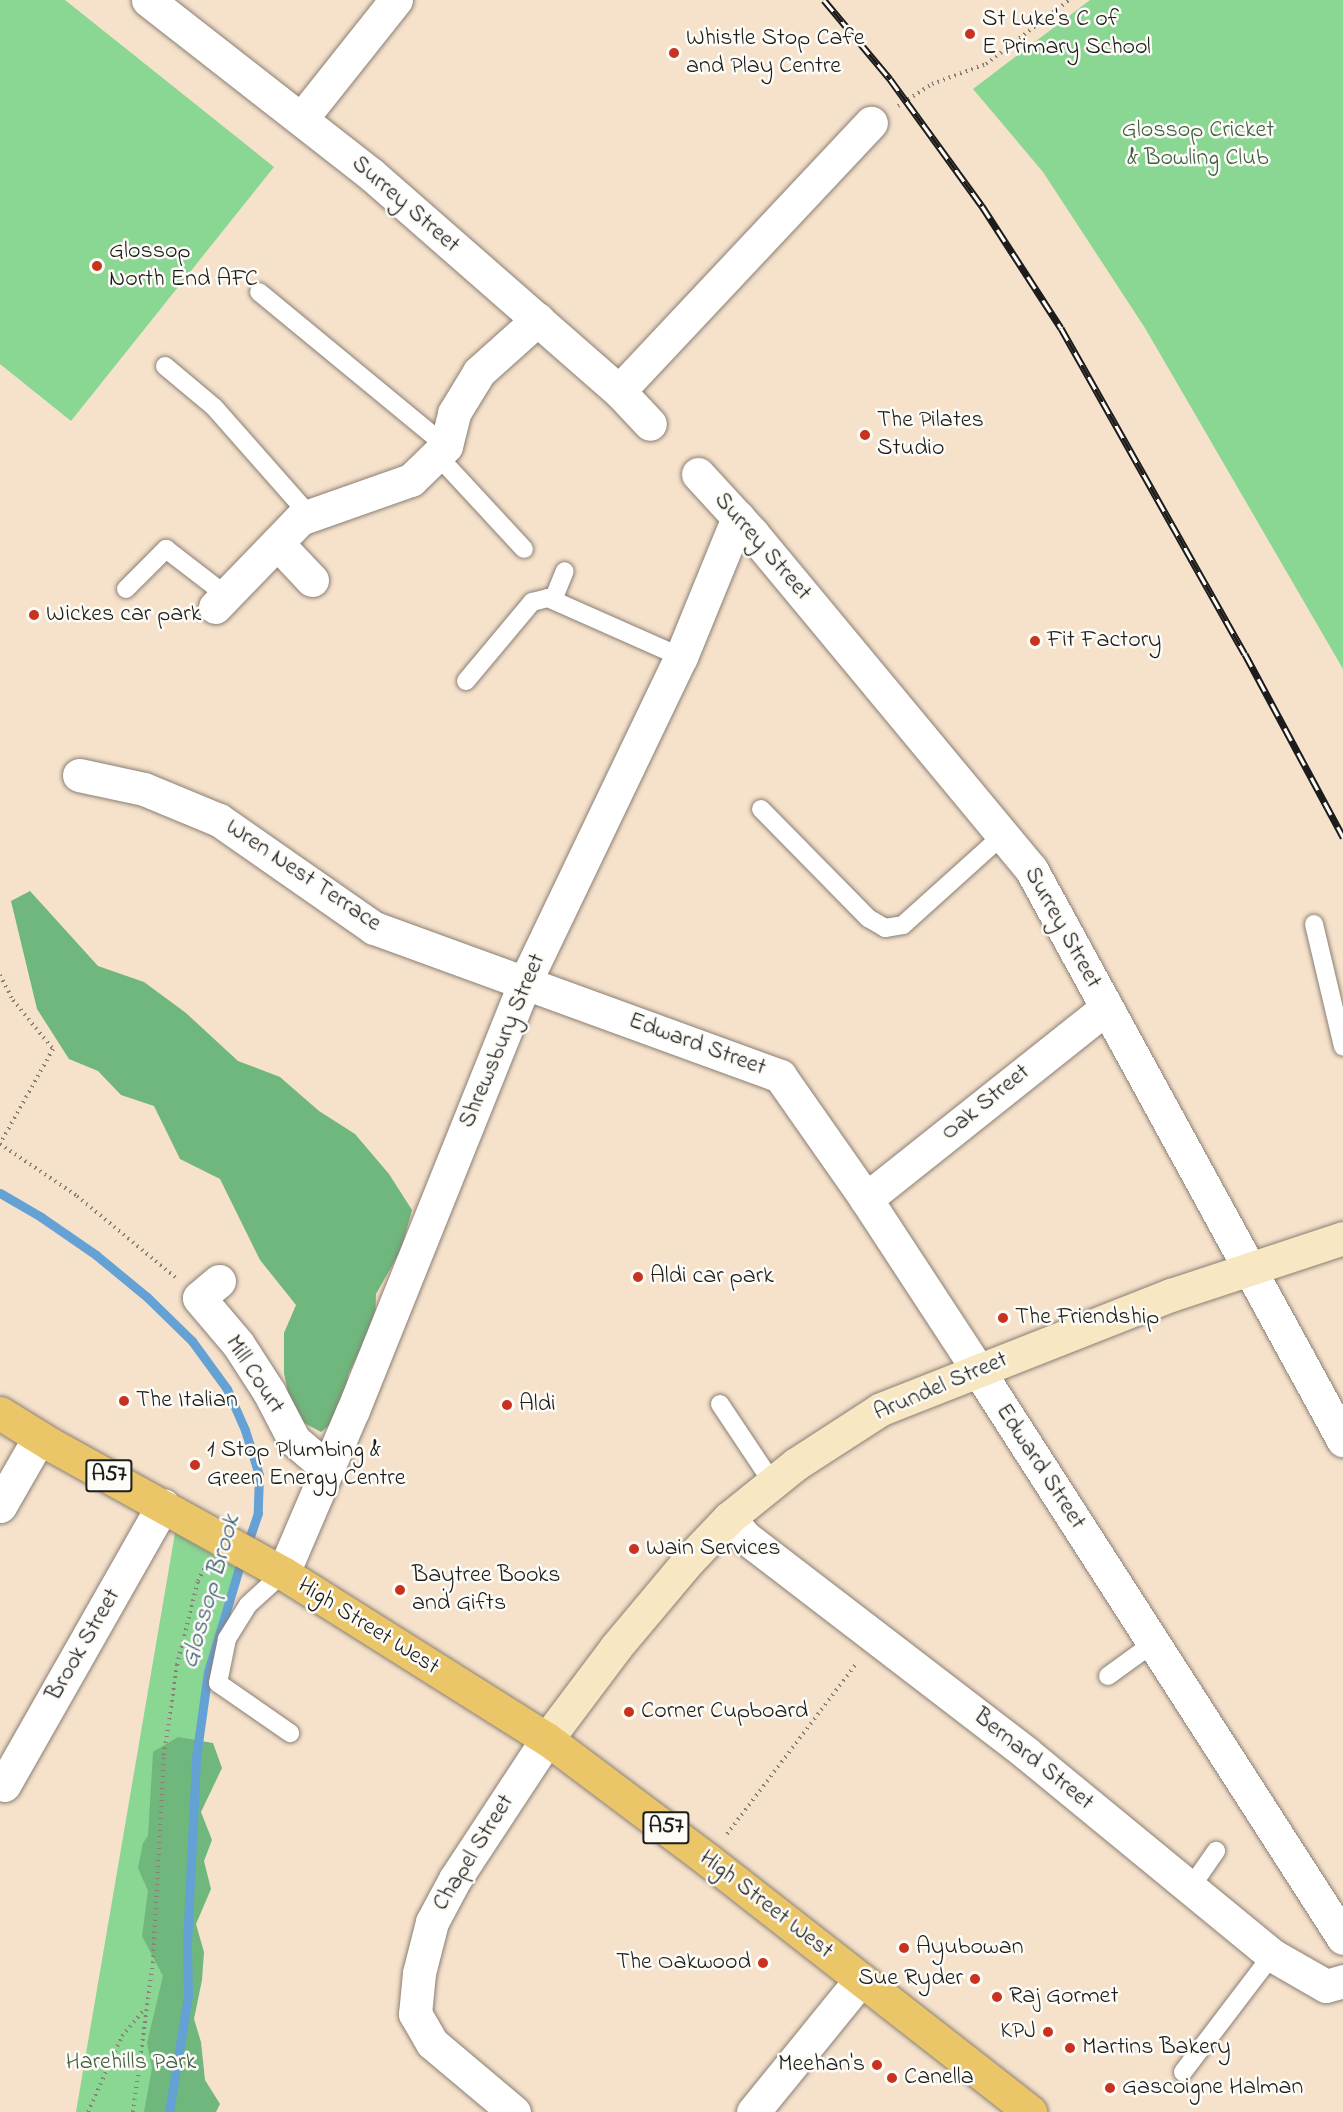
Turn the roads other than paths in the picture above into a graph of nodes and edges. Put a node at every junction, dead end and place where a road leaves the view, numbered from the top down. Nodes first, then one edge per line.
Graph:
1 (148, 0) edge
2 (396, 0) edge
3 (302, 118) junction
4 (871, 123) road end
5 (259, 292) dead end
6 (538, 319) junction
7 (165, 366) dead end
8 (619, 391) junction
9 (651, 424) dead end
10 (441, 451) junction
11 (698, 474) dead end
12 (310, 516) junction
13 (738, 517) junction
14 (277, 543) junction
15 (525, 549) dead end
16 (565, 571) dead end
17 (312, 580) dead end
18 (126, 589) dead end
19 (553, 600) junction
20 (220, 601) joint
21 (681, 657) junction
22 (466, 681) dead end
23 (79, 775) dead end
24 (761, 809) dead end
25 (1003, 835) junction
26 (1314, 924) dead end
27 (525, 982) junction
28 (1106, 1008) junction
29 (1343, 1047) edge
30 (866, 1199) junction
31 (1343, 1238) edge
32 (1249, 1271) junction
33 (209, 1289) road end
34 (978, 1370) junction
35 (720, 1404) dead end
36 (0, 1413) edge
37 (39, 1438) junction
38 (1343, 1440) edge
39 (327, 1469) junction
40 (772, 1482) junction
41 (163, 1505) junction
42 (0, 1506) edge
43 (729, 1518) junction
44 (283, 1573) junction
45 (1152, 1644) junction
46 (1108, 1676) dead end
47 (290, 1733) dead end
48 (547, 1738) junction
49 (4, 1785) dead end
50 (1216, 1851) dead end
51 (1191, 1887) junction
52 (1343, 1938) edge
53 (1272, 1955) junction
54 (861, 1978) junction
55 (1343, 1981) edge
56 (1183, 2072) dead end
57 (514, 2112) edge
58 (753, 2112) edge
59 (1030, 2112) edge

1 - 3 street, Surrey Street
2 - 3 street
3 - 6 street, Surrey Street
4 - 8 street
5 - 10 lane
6 - 8 street, Surrey Street
6 - 10 street
7 - 12 lane
8 - 9 street, Surrey Street
10 - 12 street
10 - 15 lane
11 - 13 street, Surrey Street
12 - 14 street
13 - 21 street, Shrewsbury Street
13 - 25 street, Surrey Street
14 - 17 street
14 - 20 street
16 - 19 lane
18 - 20 lane
19 - 21 lane
19 - 22 lane
21 - 27 street, Shrewsbury Street
23 - 27 street, Wren Nest Terrace
24 - 25 lane
25 - 28 street, Surrey Street
26 - 29 lane
27 - 30 street, Edward Street
27 - 39 street, Shrewsbury Street
28 - 30 street, Oak Street
28 - 32 street, Surrey Street
30 - 34 street, Edward Street
31 - 32 street, Arundel Street
32 - 34 street, Arundel Street
32 - 38 street, Surrey Street
33 - 39 street, Mill Court
34 - 40 street, Arundel Street
34 - 45 street, Edward Street
35 - 40 lane
36 - 37 main road, A57
37 - 41 main road, A57
37 - 42 street
39 - 44 street, Shrewsbury Street
40 - 43 street, Arundel Street
41 - 44 main road, A57
41 - 49 street, Brook Street
43 - 48 street, Arundel Street
43 - 51 street, Bernard Street
44 - 47 lane
44 - 48 main road, High Street West / A57
45 - 46 lane
45 - 52 street, Edward Street
48 - 54 main road, High Street West / A57
48 - 57 street, Chapel Street
50 - 51 lane
51 - 53 street, Bernard Street
53 - 55 street, Bernard Street
53 - 56 lane
54 - 58 street
54 - 59 main road, High Street West / A57

